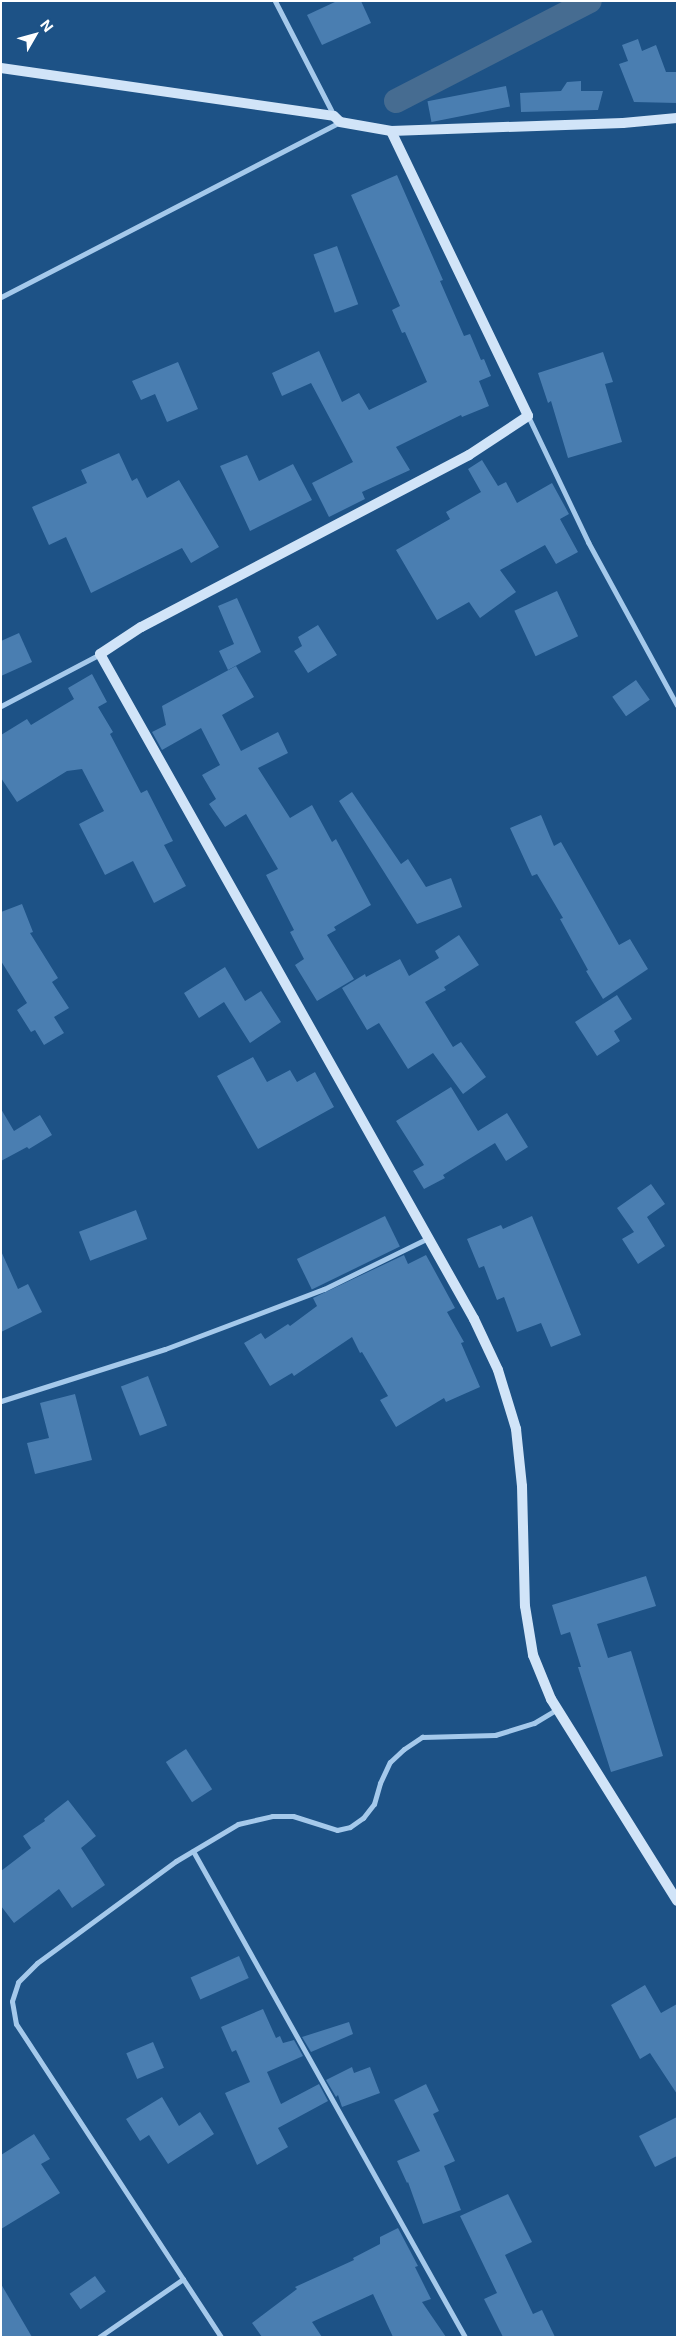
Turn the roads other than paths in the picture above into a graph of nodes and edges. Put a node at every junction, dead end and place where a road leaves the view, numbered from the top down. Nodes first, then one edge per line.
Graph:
1 (275, 1) edge
2 (1, 68) edge
3 (677, 118) edge
4 (337, 119) junction
5 (391, 131) junction
6 (1, 297) edge
7 (528, 416) junction
8 (100, 654) junction
9 (677, 705) edge
10 (1, 706) edge
11 (429, 1238) junction
12 (1, 1400) edge
13 (557, 1709) junction
14 (193, 1851) junction
15 (677, 1901) edge
16 (183, 2279) junction
17 (99, 2337) edge
18 (221, 2337) edge
19 (464, 2337) edge

1 - 4 street
2 - 4 street
3 - 5 street
4 - 5 street
4 - 6 street
5 - 7 street
7 - 8 street
7 - 9 street
8 - 10 street
8 - 11 street
11 - 12 street
11 - 13 street
13 - 14 street
13 - 15 street
14 - 16 street
14 - 19 street
16 - 17 street
16 - 18 street

